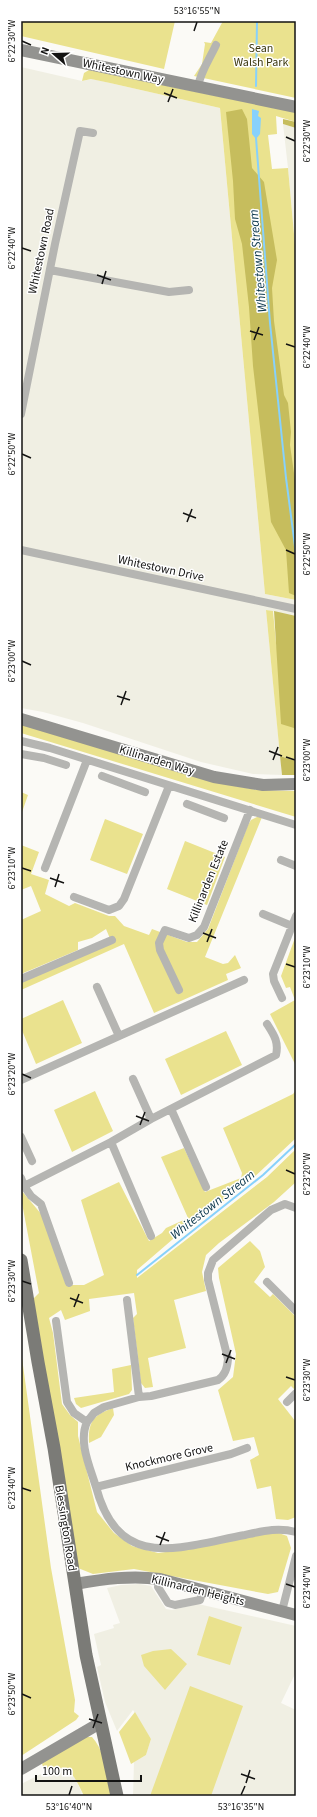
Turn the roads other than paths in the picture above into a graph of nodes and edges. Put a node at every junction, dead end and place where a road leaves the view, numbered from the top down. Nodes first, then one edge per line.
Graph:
1 (216, 45) dead end
2 (21, 50) edge
3 (198, 86) junction
4 (296, 107) edge
5 (93, 133) dead end
6 (50, 270) junction
7 (189, 290) dead end
8 (21, 414) edge
9 (21, 550) edge
10 (296, 609) edge
11 (21, 719) edge
12 (21, 741) edge
13 (38, 745) junction
14 (21, 754) edge
15 (34, 757) junction
16 (87, 760) junction
17 (66, 765) dead end
18 (122, 770) junction
19 (102, 776) dead end
20 (118, 782) junction
21 (296, 784) edge
22 (169, 786) junction
23 (145, 792) dead end
24 (204, 796) junction
25 (187, 804) dead end
26 (199, 808) junction
27 (250, 810) junction
28 (224, 818) dead end
29 (296, 825) edge
30 (281, 860) dead end
31 (296, 866) edge
32 (45, 868) dead end
33 (74, 897) dead end
34 (263, 914) dead end
35 (296, 916) edge
36 (292, 926) junction
37 (112, 940) dead end
38 (21, 979) edge
39 (244, 980) dead end
40 (97, 987) dead end
41 (179, 990) dead end
42 (282, 998) dead end
43 (267, 1024) dead end
44 (119, 1036) junction
45 (133, 1079) dead end
46 (21, 1080) edge
47 (171, 1109) junction
48 (151, 1119) junction
49 (21, 1137) edge
50 (111, 1142) junction
51 (32, 1162) dead end
52 (22, 1182) edge
53 (206, 1187) dead end
54 (296, 1208) edge
55 (151, 1236) dead end
56 (21, 1260) edge
57 (267, 1282) dead end
58 (69, 1283) dead end
59 (127, 1300) dead end
60 (296, 1311) edge
61 (56, 1321) dead end
62 (296, 1393) edge
63 (139, 1397) junction
64 (287, 1402) dead end
65 (87, 1422) junction
66 (247, 1448) dead end
67 (96, 1487) junction
68 (296, 1532) edge
69 (296, 1556) edge
70 (160, 1579) junction
71 (75, 1584) junction
72 (203, 1590) junction
73 (282, 1611) junction
74 (296, 1615) edge
75 (100, 1723) junction
76 (21, 1769) edge
77 (117, 1796) edge

1 - 3 street
2 - 3 street, Whitestown Way
3 - 4 street, Whitestown Way
5 - 6 street, Whitestown Road
6 - 7 street
6 - 8 street, Whitestown Road
9 - 10 street, Whitestown Drive
11 - 21 street, Killinarden Way
12 - 13 street
13 - 15 street
13 - 16 street
14 - 15 street
15 - 17 street
16 - 18 street
16 - 32 street
18 - 20 street
18 - 22 street
19 - 20 street
20 - 23 street
22 - 24 street
22 - 33 street
24 - 26 street
24 - 27 street
25 - 26 street
26 - 28 street
27 - 29 street
27 - 41 street, Killinarden Estate
30 - 31 street
34 - 36 street
35 - 36 street
36 - 42 street
37 - 38 street
39 - 44 street
40 - 44 street
43 - 47 street
44 - 46 street
45 - 48 street
47 - 48 street
47 - 53 street
48 - 50 street
49 - 51 street
50 - 52 street
50 - 55 street
52 - 58 street
54 - 63 street
56 - 71 main road, Blessington Road
57 - 60 street
59 - 63 street
61 - 65 street
62 - 64 street
63 - 65 street
65 - 67 street
66 - 67 street, Knockmore Grove
67 - 68 street
69 - 73 street
70 - 71 street, Killinarden Heights
70 - 72 street, Killinarden Heights
70 - 72 street
71 - 75 main road, Blessington Road
72 - 73 street, Killinarden Heights
73 - 74 street, Killinarden Heights
75 - 76 street
75 - 77 main road, Blessington Road

